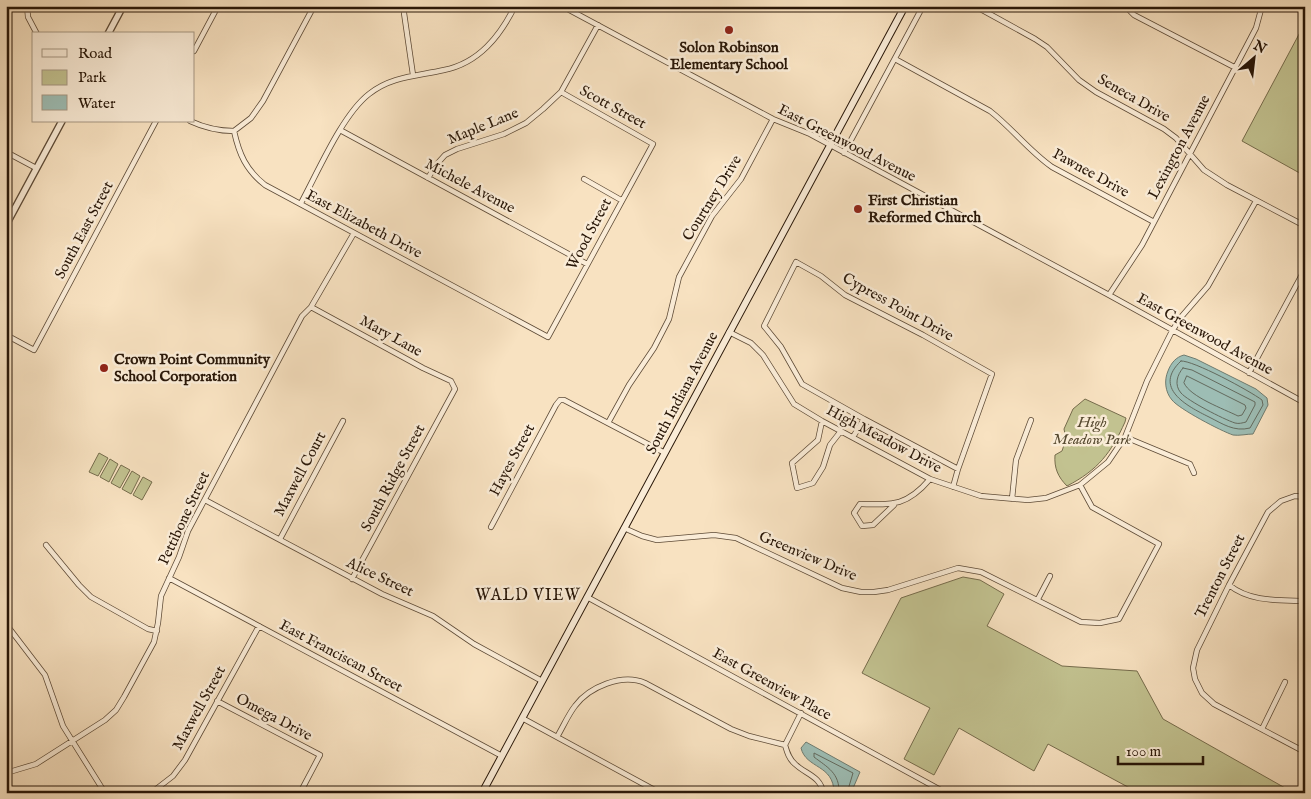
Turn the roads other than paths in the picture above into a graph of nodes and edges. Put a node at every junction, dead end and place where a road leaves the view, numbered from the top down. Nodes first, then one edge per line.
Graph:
1 (27, 6) edge
2 (123, 6) edge
3 (218, 6) edge
4 (314, 6) edge
5 (515, 6) edge
6 (562, 6) edge
7 (905, 6) edge
8 (923, 6) edge
9 (975, 6) edge
10 (1125, 6) edge
11 (1262, 6) edge
12 (404, 13) dead end
13 (598, 25) junction
14 (36, 32) edge
15 (109, 32) edge
16 (195, 49) edge
17 (895, 59) junction
18 (1236, 68) junction
19 (413, 75) junction
20 (561, 92) junction
21 (773, 119) junction
22 (61, 122) edge
23 (155, 122) edge
24 (192, 122) edge
25 (340, 130) junction
26 (234, 131) junction
27 (653, 144) joint
28 (830, 146) junction
29 (6, 152) edge
30 (1190, 153) junction
31 (844, 154) junction
32 (36, 168) junction
33 (428, 178) junction
34 (584, 179) dead end
35 (621, 200) junction
36 (1256, 201) junction
37 (301, 203) junction
38 (1154, 222) junction
39 (6, 225) edge
40 (1305, 226) edge
41 (354, 233) junction
42 (588, 264) junction
43 (1305, 269) edge
44 (1109, 295) junction
45 (311, 307) junction
46 (1172, 331) junction
47 (729, 332) junction
48 (6, 335) edge
49 (548, 337) joint
50 (1249, 373) junction
51 (455, 389) joint
52 (1305, 403) edge
53 (864, 419) junction
54 (1031, 420) dead end
55 (343, 421) dead end
56 (822, 421) junction
57 (608, 423) junction
58 (841, 431) junction
59 (853, 437) junction
60 (1124, 437) junction
61 (665, 453) junction
62 (958, 469) junction
63 (1194, 473) dead end
64 (930, 479) junction
65 (1080, 485) junction
66 (953, 487) junction
67 (1305, 497) edge
68 (1012, 499) junction
69 (205, 500) junction
70 (894, 504) junction
71 (491, 527) dead end
72 (624, 528) junction
73 (280, 539) junction
74 (46, 545) dead end
75 (1050, 576) dead end
76 (169, 578) junction
77 (352, 579) junction
78 (1229, 585) junction
79 (587, 597) junction
80 (1038, 599) junction
81 (1305, 601) edge
82 (6, 624) edge
83 (258, 626) junction
84 (157, 631) junction
85 (542, 681) junction
86 (1285, 682) dead end
87 (217, 701) junction
88 (800, 713) junction
89 (522, 718) junction
90 (1262, 729) junction
91 (557, 737) junction
92 (72, 741) junction
93 (785, 745) junction
94 (1305, 752) edge
95 (502, 756) junction
96 (6, 774) edge
97 (104, 793) edge
98 (150, 793) edge
99 (300, 793) edge
100 (482, 793) edge
101 (660, 793) edge
102 (823, 793) edge
103 (946, 793) edge

1 - 14 street
2 - 15 street
3 - 16 street
4 - 26 street
5 - 19 street
6 - 13 street, East Greenwood Avenue
7 - 28 main road, South Indiana Avenue
8 - 17 street
9 - 30 street, Seneca Drive
10 - 18 street
11 - 18 street, Lexington Avenue
12 - 19 street
13 - 20 street, Maple Lane
13 - 21 street, East Greenwood Avenue
17 - 31 street
17 - 38 street, Pawnee Drive
18 - 30 street, Lexington Avenue
19 - 25 street
20 - 27 street, Scott Street
20 - 33 street, Maple Lane
21 - 28 street, East Greenwood Avenue
21 - 57 street, Courtney Drive
22 - 32 street
23 - 48 street, South East Street
24 - 26 street
25 - 33 street, Michele Avenue
25 - 37 street
26 - 37 street, East Elizabeth Drive
27 - 35 street, Wood Street
28 - 31 street, East Greenwood Avenue
28 - 47 main road, South Indiana Avenue
29 - 32 street
30 - 36 street, Seneca Drive
30 - 38 street, Lexington Avenue
31 - 44 street, East Greenwood Avenue
32 - 39 street
33 - 42 street, Michele Avenue
34 - 35 street
35 - 42 street, Wood Street
36 - 40 street, Seneca Drive
36 - 46 street, High Meadow Drive
37 - 41 street, East Elizabeth Drive
38 - 44 street, Lexington Avenue
41 - 45 street, Pettibone Street
41 - 49 street, East Elizabeth Drive
42 - 49 street, Wood Street
43 - 50 street
44 - 46 street, East Greenwood Avenue
45 - 51 street, Mary Lane
45 - 69 street, Pettibone Street
46 - 50 street, East Greenwood Avenue
46 - 60 street, High Meadow Drive
47 - 56 street, High Meadow Drive
47 - 61 main road, South Indiana Avenue
50 - 52 street, East Greenwood Avenue
51 - 77 street, South Ridge Street
53 - 59 street
53 - 62 street, Cypress Point Drive
53 - 62 street, Cypress Point Drive
54 - 68 street
55 - 73 street, Maxwell Court
56 - 58 street, High Meadow Drive
56 - 58 street
57 - 61 street
57 - 71 street, Hayes Street
58 - 59 street, High Meadow Drive
59 - 64 street, High Meadow Drive
60 - 63 street
60 - 65 street, High Meadow Drive
61 - 72 main road, South Indiana Avenue
62 - 66 street
64 - 66 street, High Meadow Drive
64 - 70 street
65 - 68 street, High Meadow Drive
65 - 80 street, Greenview Drive
66 - 68 street, High Meadow Drive
67 - 78 street, Trenton Street
69 - 73 street, Alice Street
69 - 76 street, Pettibone Street
70 - 70 street
72 - 79 main road, South Indiana Avenue
72 - 80 street, Greenview Drive
73 - 77 street, Alice Street
74 - 84 street
75 - 80 street
76 - 83 street, East Franciscan Street
76 - 84 street, Pettibone Street
77 - 85 street, Alice Street
78 - 81 street
78 - 90 street, Trenton Street
79 - 85 main road, South Indiana Avenue
79 - 88 street, East Greenview Place
82 - 92 street
83 - 87 street, Maxwell Street
83 - 95 street, East Franciscan Street
84 - 92 street, Pettibone Street
85 - 89 main road, South Indiana Avenue
86 - 90 street
87 - 98 street, Maxwell Street
87 - 99 street, Omega Drive
88 - 93 street
88 - 103 street, East Greenview Place
89 - 91 street
89 - 95 main road, South Indiana Avenue
90 - 94 street
91 - 93 street
91 - 101 street
92 - 96 street, Pettibone Street
92 - 97 street
93 - 102 street
95 - 100 main road, South Indiana Avenue

